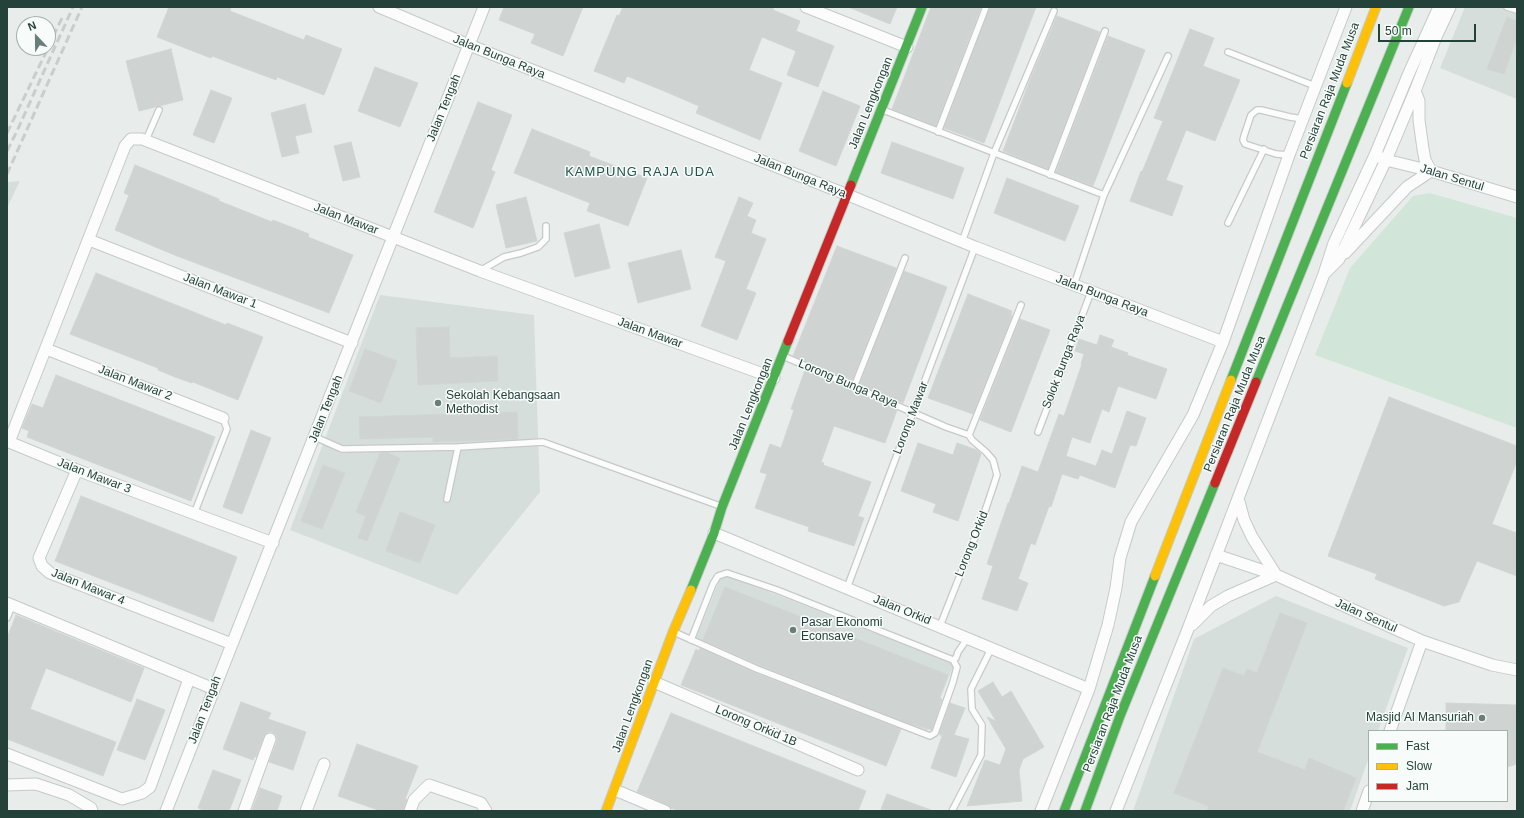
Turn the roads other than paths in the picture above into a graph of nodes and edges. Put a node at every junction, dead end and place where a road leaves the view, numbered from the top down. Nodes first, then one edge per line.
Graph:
1 (379, 7) edge
2 (484, 7) edge
3 (806, 7) edge
4 (922, 7) edge
5 (986, 7) edge
6 (1346, 7) edge
7 (1376, 7) edge
8 (1409, 7) edge
9 (1439, 7) edge
10 (1450, 7) edge
11 (1507, 7) edge
12 (1517, 10) edge
13 (1054, 11) dead end
14 (1105, 31) dead end
15 (469, 45) junction
16 (907, 47) junction
17 (1228, 52) dead end
18 (1168, 56) dead end
19 (1315, 86) junction
20 (1416, 91) junction
21 (159, 110) dead end
22 (881, 110) junction
23 (1303, 118) junction
24 (938, 132) junction
25 (146, 140) junction
26 (1264, 150) junction
27 (994, 153) junction
28 (1288, 155) junction
29 (1375, 155) junction
30 (1386, 160) junction
31 (1431, 170) junction
32 (1050, 175) junction
33 (848, 195) junction
34 (1104, 195) junction
35 (1517, 197) edge
36 (1228, 223) dead end
37 (546, 226) dead end
38 (393, 237) junction
39 (89, 240) junction
40 (962, 242) junction
41 (974, 247) junction
42 (905, 258) dead end
43 (1339, 259) junction
44 (480, 271) junction
45 (1324, 274) junction
46 (1074, 285) junction
47 (1091, 292) junction
48 (1021, 305) dead end
49 (352, 342) junction
50 (1223, 342) junction
51 (46, 349) junction
52 (783, 356) junction
53 (774, 378) junction
54 (854, 387) junction
55 (913, 412) junction
56 (223, 418) joint
57 (1038, 432) dead end
58 (969, 435) junction
59 (315, 437) junction
60 (458, 447) junction
61 (993, 460) joint
62 (77, 470) junction
63 (1238, 498) junction
64 (446, 499) dead end
65 (722, 507) junction
66 (194, 514) junction
67 (714, 533) junction
68 (273, 543) junction
69 (1216, 555) junction
70 (1276, 575) junction
71 (847, 588) junction
72 (9, 604) edge
73 (7, 618) edge
74 (940, 626) junction
75 (1188, 629) junction
76 (674, 632) junction
77 (967, 639) junction
78 (691, 640) junction
79 (1422, 642) junction
80 (232, 644) junction
81 (991, 649) junction
82 (953, 660) junction
83 (1517, 670) edge
84 (189, 679) junction
85 (654, 682) junction
86 (214, 689) junction
87 (1089, 689) junction
88 (1390, 730) edge
89 (270, 739) dead end
90 (7, 754) edge
91 (324, 764) dead end
92 (858, 770) dead end
93 (7, 785) edge
94 (615, 790) junction
95 (1368, 794) edge
96 (92, 811) edge
97 (166, 811) edge
98 (244, 811) edge
99 (306, 811) edge
100 (410, 811) edge
101 (486, 811) edge
102 (606, 811) edge
103 (665, 811) edge
104 (952, 811) edge
105 (1041, 811) edge
106 (1064, 811) edge
107 (1085, 811) edge
108 (1116, 811) edge
109 (1362, 811) edge

1 - 15 street, Jalan Bunga Raya
2 - 15 street, Jalan Tengah
3 - 16 street
4 - 16 main road, Jalan Lengkongan
5 - 24 lane
6 - 19 street
7 - 106 main road, Persiaran Raja Muda Musa
8 - 107 main road, Persiaran Raja Muda Musa
9 - 29 street
10 - 20 street
11 - 12 lane
13 - 27 lane
14 - 32 lane
15 - 33 street, Jalan Bunga Raya
15 - 38 street, Jalan Tengah
16 - 22 main road, Jalan Lengkongan
17 - 19 lane
18 - 34 lane
19 - 23 street
20 - 30 street
20 - 31 street
21 - 25 lane
22 - 24 lane
22 - 33 main road, Jalan Lengkongan
23 - 26 lane
23 - 28 street
24 - 27 lane
25 - 38 street, Jalan Mawar
25 - 39 street
26 - 28 lane
26 - 36 lane
27 - 32 lane
27 - 40 lane
28 - 50 street
29 - 30 street, Jalan Sentul
29 - 45 street
30 - 31 street, Jalan Sentul
30 - 43 street
31 - 35 street, Jalan Sentul
31 - 43 street
32 - 34 lane
33 - 40 street, Jalan Bunga Raya
33 - 52 main road, Jalan Lengkongan
34 - 46 lane
37 - 44 lane
38 - 44 street, Jalan Mawar
38 - 49 street, Jalan Tengah
39 - 49 street, Jalan Mawar 1
39 - 51 street
40 - 41 street, Jalan Bunga Raya
41 - 46 street, Jalan Bunga Raya
41 - 55 lane, Lorong Mawar
42 - 54 lane
43 - 45 street
44 - 53 street, Jalan Mawar
45 - 63 street
46 - 47 street, Jalan Bunga Raya
47 - 50 street, Jalan Bunga Raya
47 - 57 lane, Solok Bunga Raya
48 - 58 lane
49 - 59 street, Jalan Tengah
50 - 87 street
51 - 56 street, Jalan Mawar 2
51 - 62 street, Jalan Mawar 3
52 - 53 main road, Jalan Lengkongan
52 - 54 lane, Lorong Bunga Raya
53 - 65 main road, Jalan Lengkongan
54 - 55 lane, Lorong Bunga Raya
55 - 58 lane, Lorong Bunga Raya
55 - 71 lane, Lorong Mawar
56 - 66 lane
58 - 61 lane, Lorong Bunga Raya
59 - 60 lane
59 - 68 street, Jalan Tengah
60 - 64 lane
60 - 65 lane
61 - 74 lane, Lorong Orkid
62 - 66 street, Jalan Mawar 3
62 - 80 street, Jalan Mawar 4
63 - 69 street
63 - 70 street
65 - 67 main road, Jalan Lengkongan
66 - 68 street, Jalan Mawar 3
67 - 71 street, Jalan Orkid
67 - 76 main road, Jalan Lengkongan
68 - 80 street, Jalan Tengah
69 - 70 street, Jalan Sentul
69 - 75 street
70 - 75 street
70 - 79 street, Jalan Sentul
71 - 74 street, Jalan Orkid
72 - 73 lane
72 - 84 street
74 - 77 street, Jalan Orkid
75 - 108 street
76 - 78 lane
76 - 85 main road, Jalan Lengkongan
77 - 81 street, Jalan Orkid
77 - 82 lane
78 - 82 lane
78 - 82 lane
79 - 83 street, Jalan Sentul
79 - 88 street
80 - 86 street, Jalan Tengah
81 - 87 street, Jalan Orkid
81 - 104 lane
84 - 86 street
84 - 90 street
85 - 92 street, Lorong Orkid 1B
85 - 94 main road, Jalan Lengkongan
86 - 97 street, Jalan Tengah
87 - 105 street
89 - 98 street
91 - 99 street
93 - 96 street
94 - 102 main road, Jalan Lengkongan
94 - 103 street
95 - 109 street
100 - 101 street

